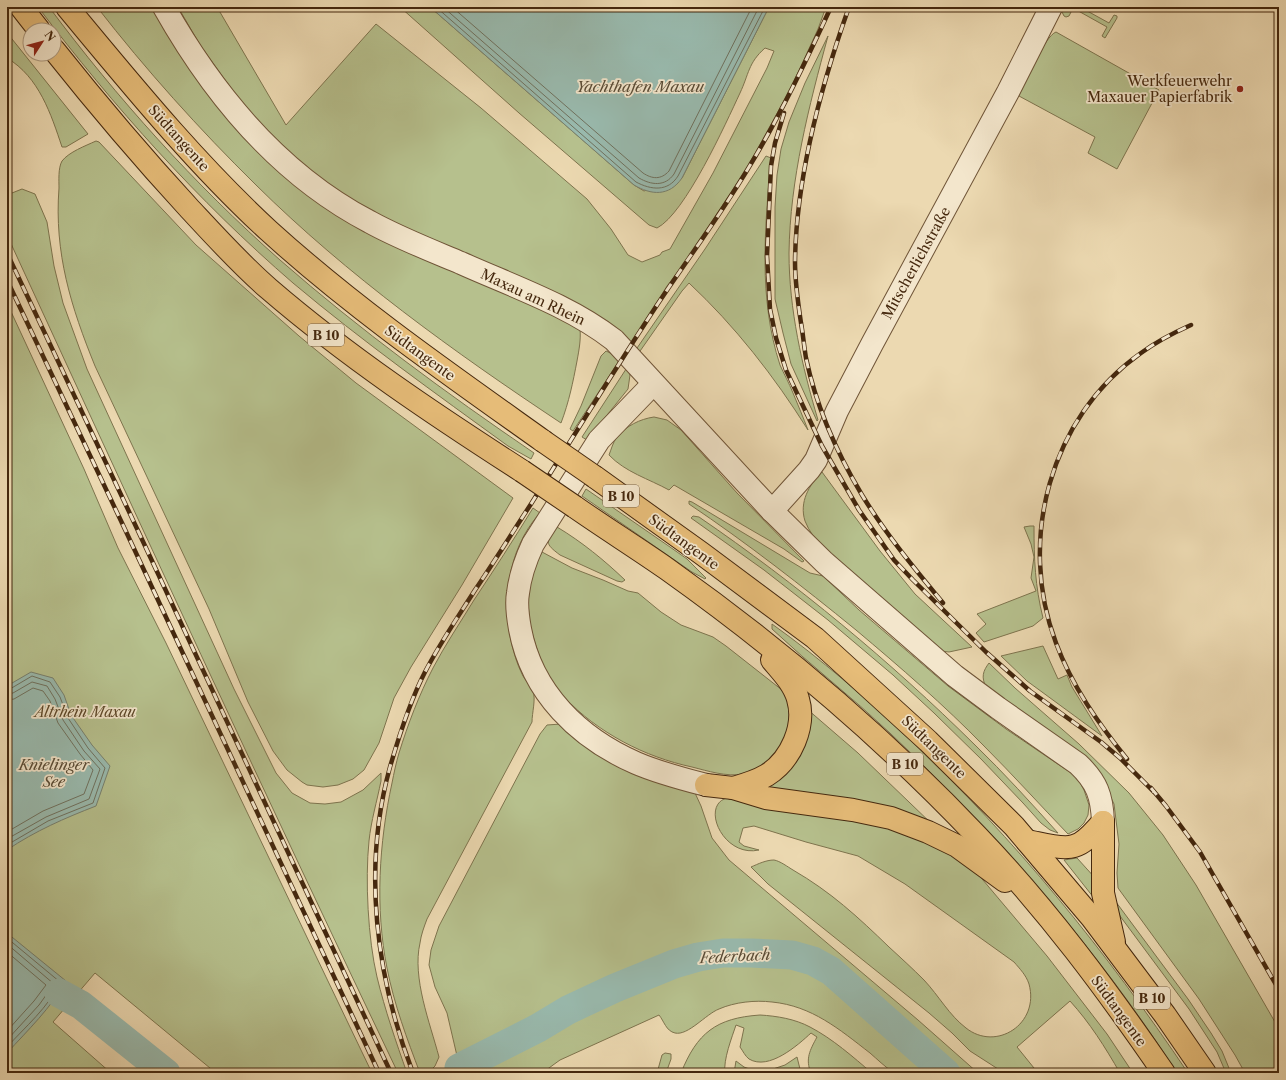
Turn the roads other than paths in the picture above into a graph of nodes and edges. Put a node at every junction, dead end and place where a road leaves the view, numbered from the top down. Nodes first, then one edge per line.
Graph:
1 (21, 7) edge
2 (67, 7) edge
3 (164, 7) edge
4 (1051, 7) edge
5 (32, 22) edge
6 (62, 60) edge
7 (654, 384) junction
8 (772, 511) junction
9 (748, 630) junction
10 (706, 785) joint
11 (733, 788) junction
12 (1103, 822) junction
13 (1027, 841) junction
14 (1045, 914) junction
15 (1115, 947) junction
16 (1164, 1073) edge
17 (1205, 1073) edge

1 - 5 highway
2 - 13 highway, Südtangente / B 10, bridge
3 - 7 street, Maxau am Rhein
4 - 8 street, Mitscherlichstraße
6 - 9 highway, Südtangente / B 10, bridge
7 - 8 street, Maxau am Rhein
7 - 10 street
8 - 12 street, Maxau am Rhein
9 - 11 highway
9 - 14 highway, Südtangente / B 10
10 - 11 highway
11 - 14 highway
12 - 13 highway
12 - 15 highway
13 - 15 highway, Südtangente / B 10
14 - 16 highway, Südtangente / B 10
15 - 17 highway, Südtangente / B 10

